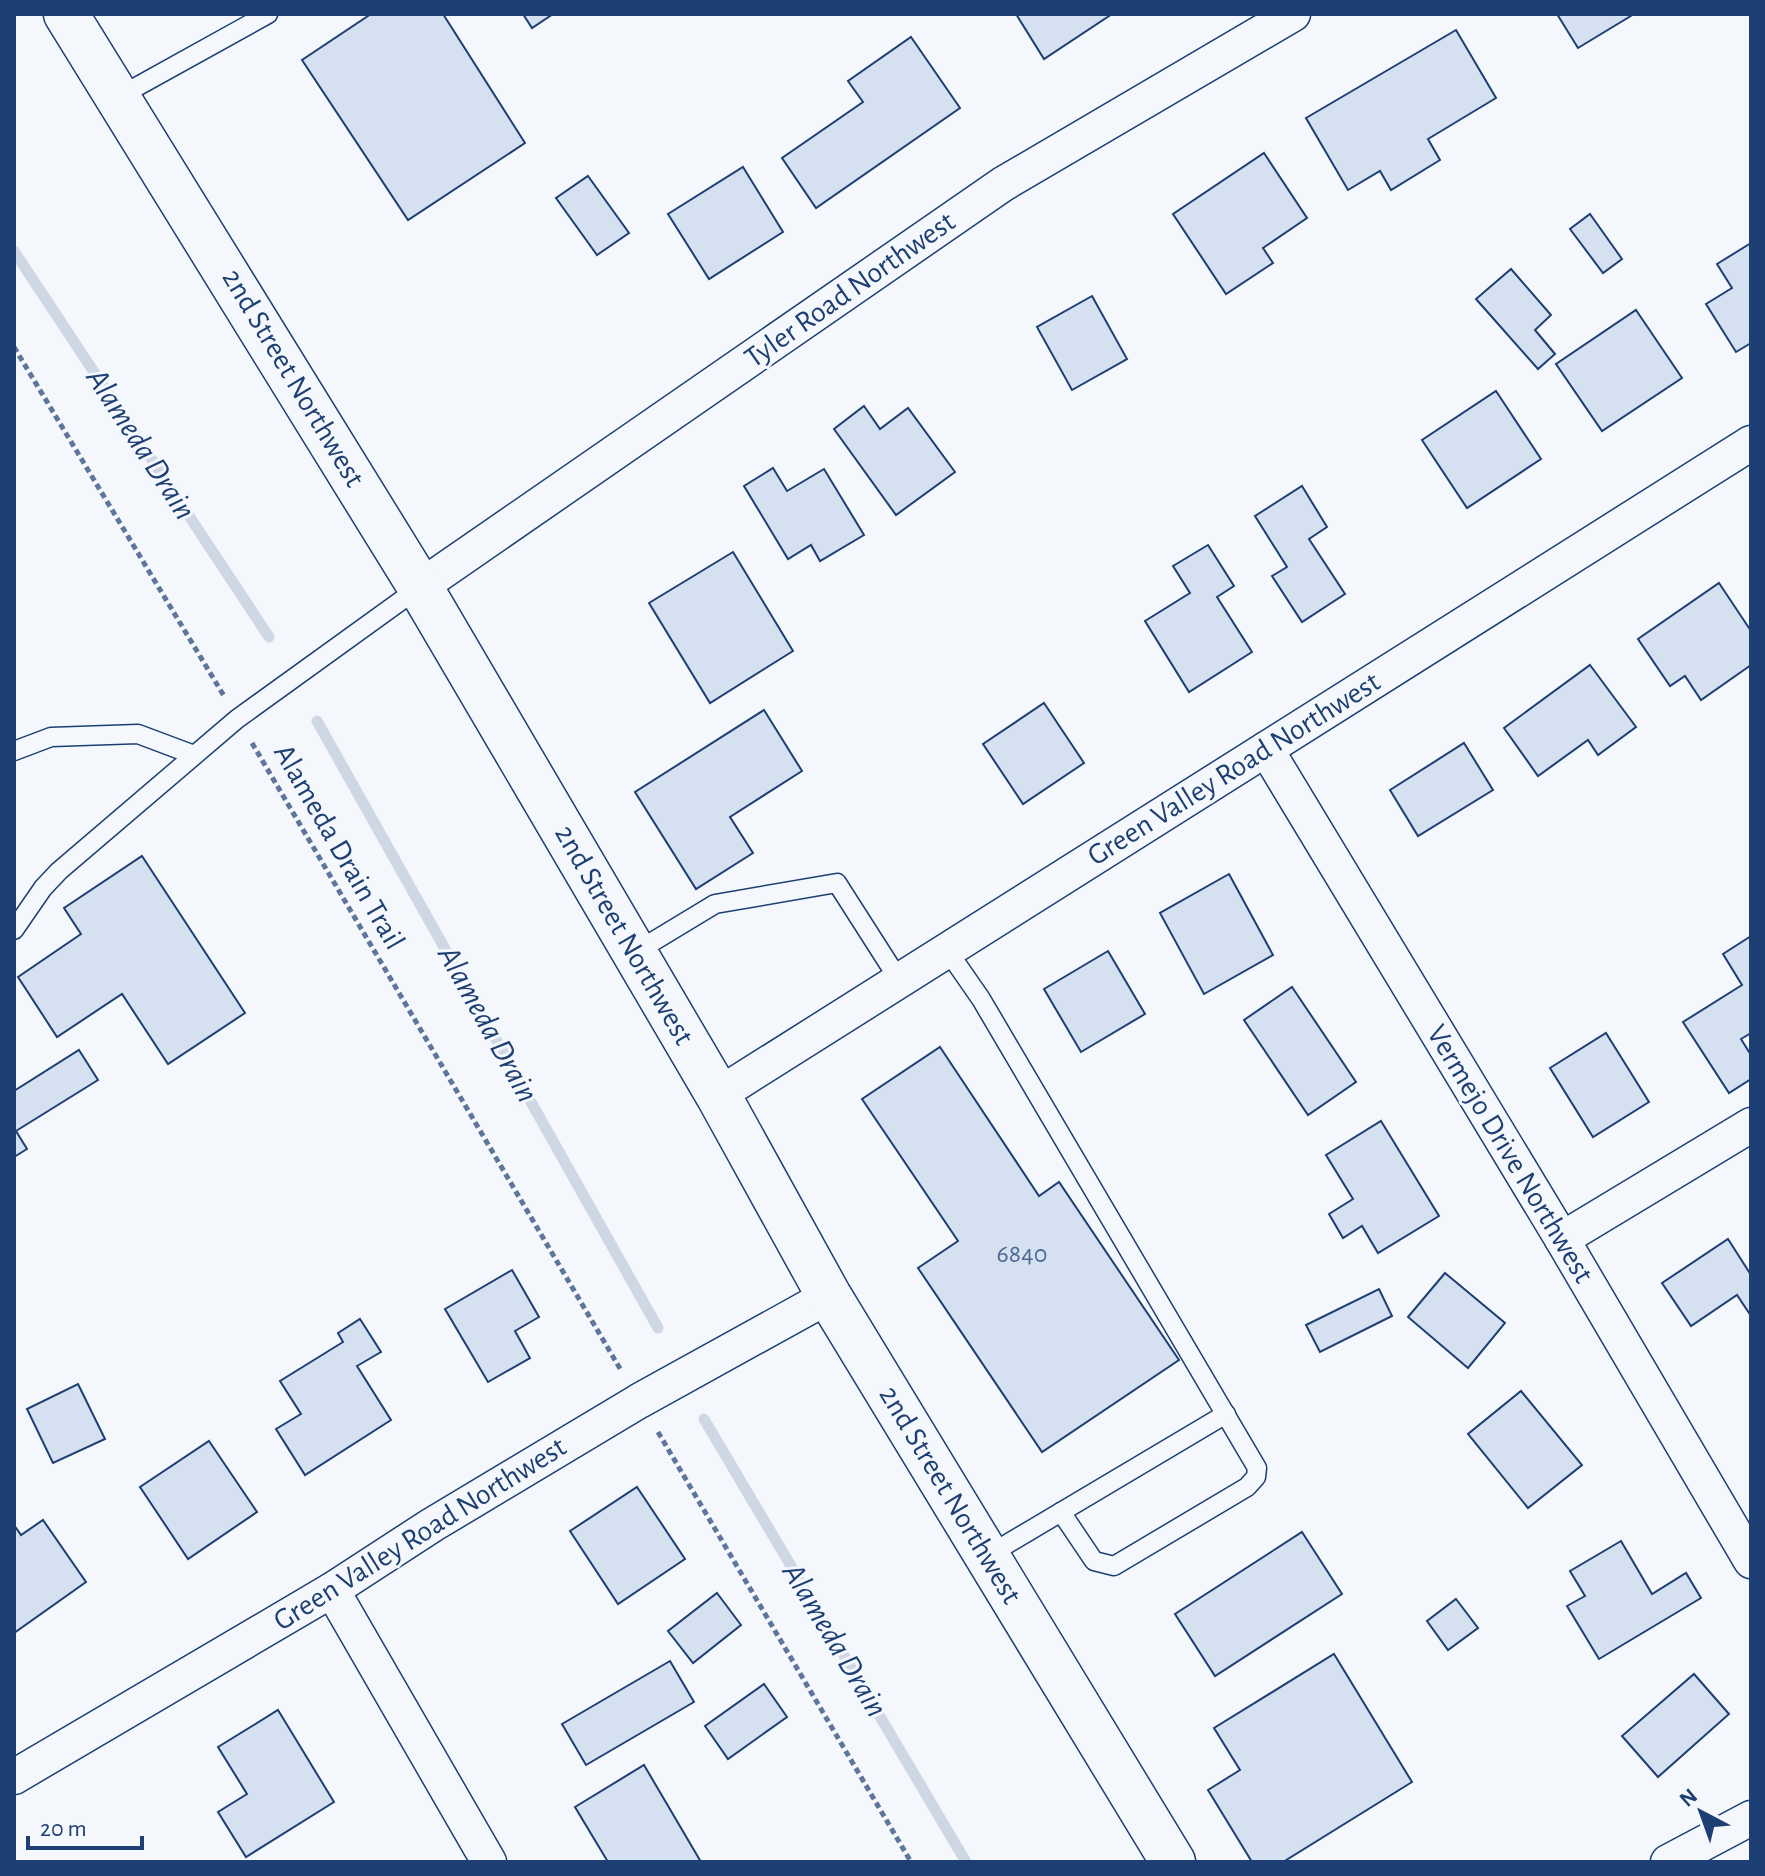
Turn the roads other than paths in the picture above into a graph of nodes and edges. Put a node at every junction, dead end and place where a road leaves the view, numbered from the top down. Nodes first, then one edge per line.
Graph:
1 (66, 14) edge
2 (268, 14) edge
3 (1293, 14) edge
4 (120, 96) junction
5 (1751, 443) edge
6 (420, 587) junction
7 (1266, 749) junction
8 (14, 751) edge
9 (194, 755) junction
10 (14, 930) edge
11 (947, 950) junction
12 (634, 953) junction
13 (899, 980) junction
14 (718, 1095) junction
15 (1751, 1125) edge
16 (1562, 1239) junction
17 (829, 1296) junction
18 (1226, 1414) junction
19 (1061, 1512) junction
20 (987, 1556) junction
21 (1751, 1561) edge
22 (332, 1590) junction
23 (14, 1777) edge
24 (1751, 1818) edge
25 (489, 1862) edge
26 (1173, 1862) edge
27 (1668, 1862) edge

1 - 4 main road, 2nd Street Northwest
2 - 4 lane
3 - 6 street, Tyler Road Northwest
4 - 6 main road, 2nd Street Northwest
5 - 7 street, Green Valley Road Northwest
6 - 9 lane
6 - 12 main road, 2nd Street Northwest
7 - 11 street, Green Valley Road Northwest
7 - 16 street, Vermejo Drive Northwest
8 - 9 lane
9 - 10 lane
11 - 13 street, Green Valley Road Northwest
11 - 18 lane
12 - 13 lane
12 - 14 main road, 2nd Street Northwest
13 - 14 street, Green Valley Road Northwest
14 - 17 main road, 2nd Street Northwest
15 - 16 street
16 - 21 street, Vermejo Drive Northwest
17 - 20 main road, 2nd Street Northwest
17 - 22 street, Green Valley Road Northwest
18 - 19 lane
18 - 19 lane
19 - 20 lane
20 - 26 main road, 2nd Street Northwest
22 - 23 street, Green Valley Road Northwest
22 - 25 street
24 - 27 street

